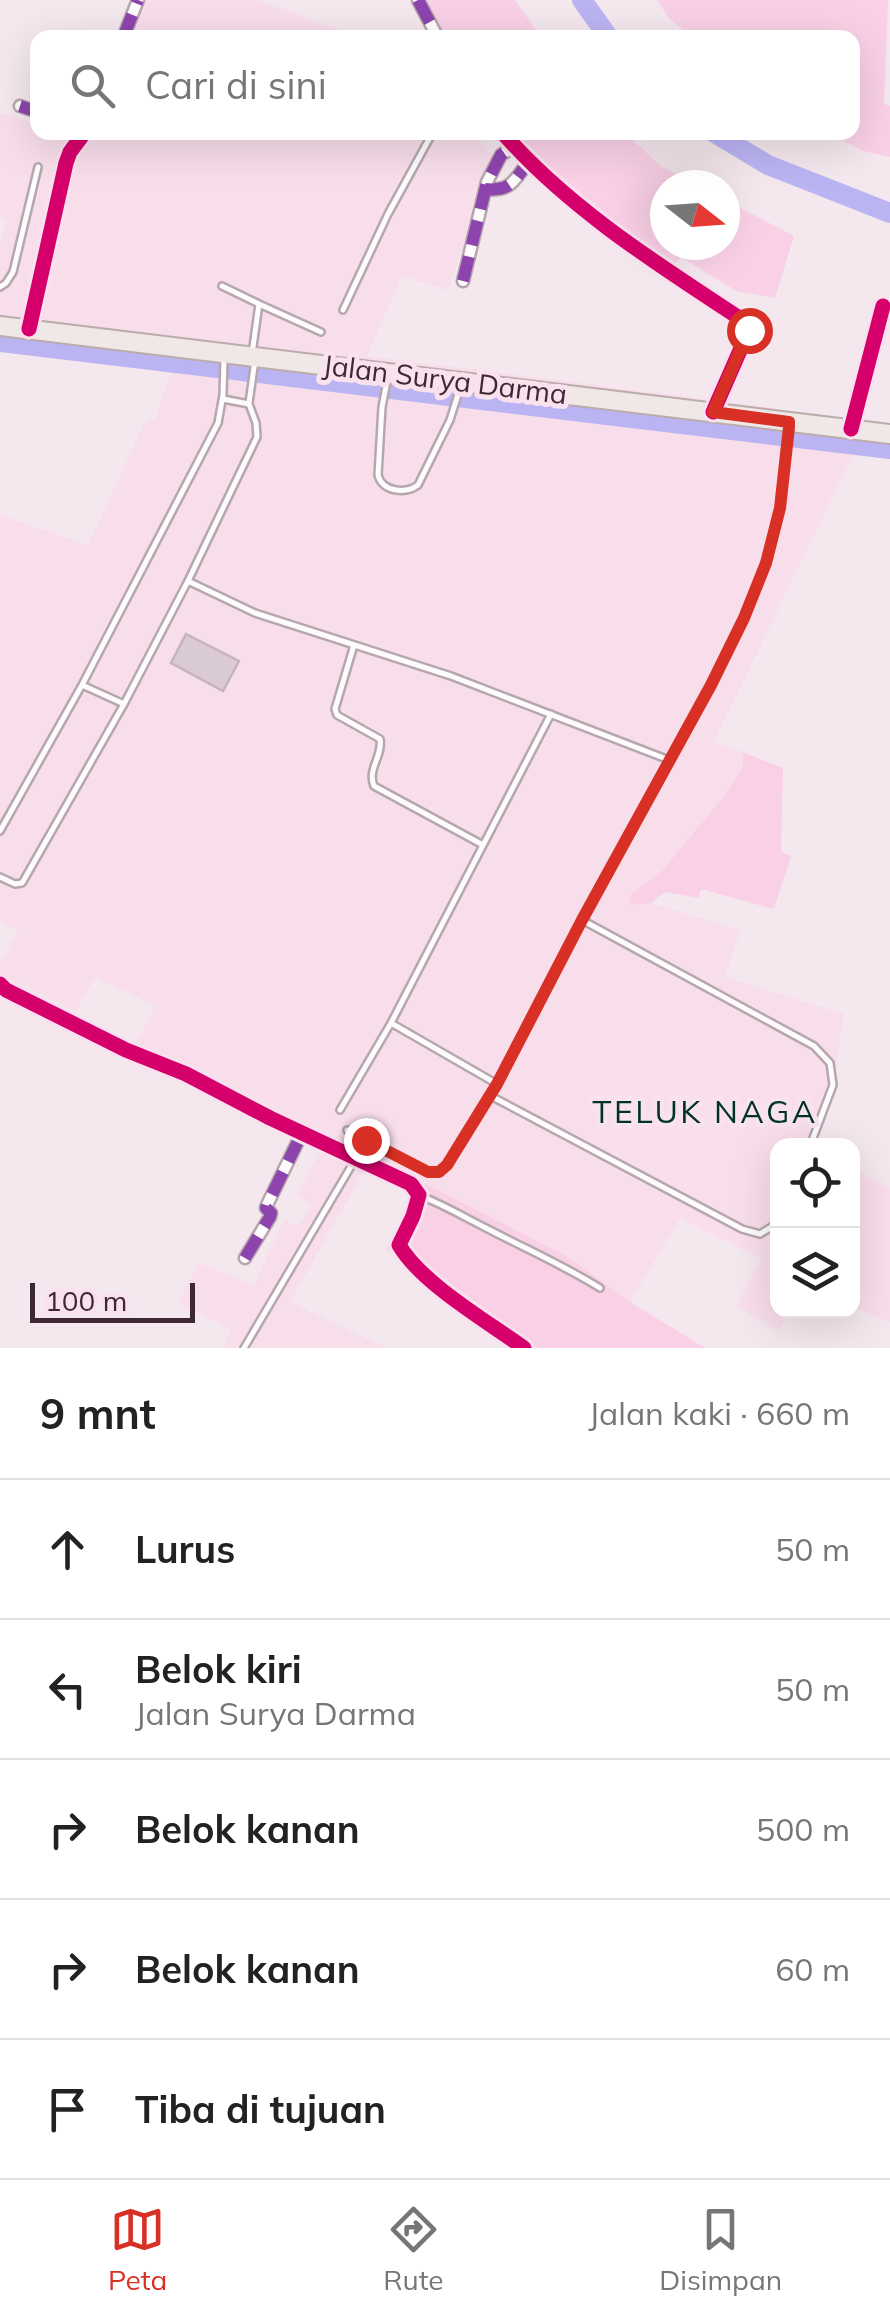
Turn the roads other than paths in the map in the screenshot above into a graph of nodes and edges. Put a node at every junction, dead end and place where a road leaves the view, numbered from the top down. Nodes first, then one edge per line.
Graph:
1 (138, 0) edge
2 (418, 0) edge
3 (125, 30) edge
4 (434, 30) edge
5 (20, 106) dead end
6 (30, 109) edge
7 (79, 140) edge
8 (429, 140) edge
9 (509, 140) edge
10 (514, 146) junction
11 (529, 160) junction
12 (38, 167) dead end
13 (486, 189) junction
14 (463, 281) dead end
15 (222, 286) dead end
16 (0, 287) edge
17 (259, 304) junction
18 (883, 306) dead end
19 (343, 310) dead end
20 (0, 326) edge
21 (29, 329) junction
22 (321, 332) dead end
23 (224, 358) junction
24 (253, 360) junction
25 (388, 376) junction
26 (462, 384) junction
27 (223, 397) junction
28 (249, 404) junction
29 (713, 412) junction
30 (789, 424) junction
31 (851, 429) junction
32 (890, 434) edge
33 (188, 581) junction
34 (354, 645) junction
35 (82, 685) junction
36 (124, 704) junction
37 (551, 714) junction
38 (669, 760) junction
39 (0, 831) edge
40 (483, 845) junction
41 (0, 877) edge
42 (582, 920) junction
43 (0, 984) edge
44 (392, 1023) junction
45 (497, 1084) junction
46 (489, 1096) junction
47 (340, 1110) dead end
48 (346, 1130) dead end
49 (302, 1133) junction
50 (813, 1138) edge
51 (366, 1140) junction
52 (356, 1158) junction
53 (418, 1195) junction
54 (770, 1227) edge
55 (244, 1258) dead end
56 (600, 1288) dead end
57 (244, 1348) edge
58 (524, 1348) edge

1 - 3 street
2 - 4 street
5 - 6 street
7 - 21 street
8 - 19 lane
9 - 10 street
10 - 11 street
10 - 13 street
11 - 13 street
11 - 29 street
12 - 16 lane
13 - 14 street
15 - 17 lane
17 - 22 lane
17 - 24 lane
18 - 31 street
20 - 21 main road, Jalan Surya Darma
21 - 23 main road, Jalan Surya Darma
23 - 24 main road, Jalan Surya Darma
23 - 27 lane
24 - 25 main road, Jalan Surya Darma
24 - 28 lane
25 - 26 main road, Jalan Surya Darma
25 - 26 lane
26 - 29 main road, Jalan Surya Darma
27 - 28 lane
27 - 35 lane
28 - 33 lane
29 - 30 main road, Jalan Surya Darma
30 - 31 main road, Jalan Surya Darma
30 - 38 lane
31 - 32 main road, Jalan Surya Darma
33 - 34 lane
33 - 36 lane
34 - 37 lane
34 - 40 lane
35 - 36 lane
35 - 39 lane
36 - 41 lane
37 - 38 lane
37 - 40 lane
38 - 42 lane
40 - 44 lane
42 - 45 lane
42 - 50 lane
43 - 49 street
44 - 45 lane
44 - 47 lane
45 - 46 lane
46 - 51 lane
46 - 54 lane
48 - 51 lane
49 - 52 street
49 - 55 street
51 - 52 lane
52 - 53 street
52 - 57 lane
53 - 56 lane
53 - 58 street

